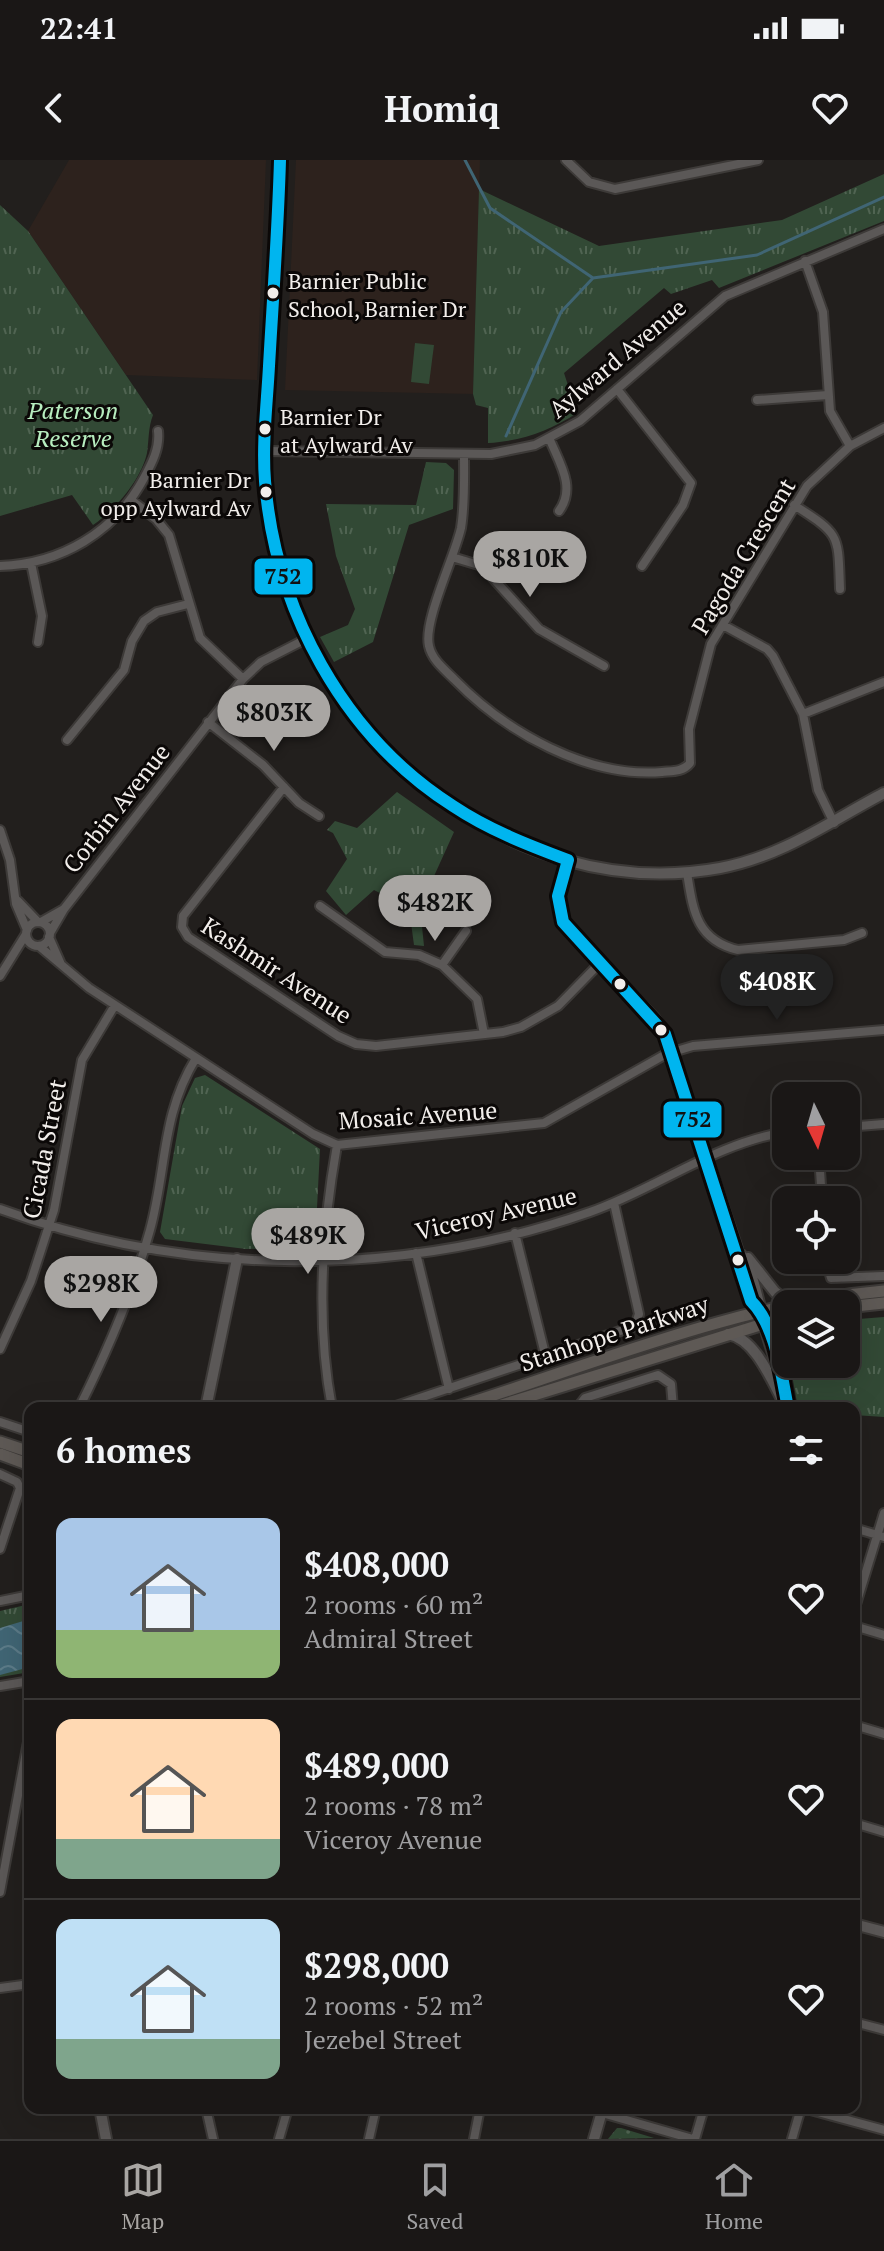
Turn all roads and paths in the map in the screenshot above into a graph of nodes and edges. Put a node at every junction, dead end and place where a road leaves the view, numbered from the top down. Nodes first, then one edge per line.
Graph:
1 (280, 160) edge
2 (566, 160) edge
3 (758, 160) edge
4 (884, 229) edge
5 (805, 261) junction
6 (617, 389) junction
7 (828, 395) junction
8 (757, 400) dead end
9 (884, 428) edge
10 (158, 431) dead end
11 (550, 440) junction
12 (850, 446) junction
13 (265, 451) junction
14 (464, 454) junction
15 (131, 500) junction
16 (794, 505) junction
17 (559, 511) dead end
18 (452, 557) junction
19 (31, 563) junction
20 (0, 566) edge
21 (642, 566) dead end
22 (840, 589) dead end
23 (188, 604) junction
24 (723, 625) junction
25 (306, 639) junction
26 (38, 642) dead end
27 (604, 666) dead end
28 (243, 679) junction
29 (884, 682) edge
30 (803, 714) junction
31 (208, 722) junction
32 (67, 740) dead end
33 (284, 787) junction
34 (884, 793) edge
35 (319, 816) dead end
36 (834, 823) junction
37 (0, 832) edge
38 (568, 860) junction
39 (687, 873) junction
40 (18, 901) junction
41 (320, 906) dead end
42 (64, 909) junction
43 (40, 922) junction
44 (466, 931) dead end
45 (26, 932) junction
46 (862, 933) dead end
47 (50, 935) junction
48 (37, 945) junction
49 (15, 955) junction
50 (60, 962) junction
51 (600, 963) junction
52 (442, 965) junction
53 (0, 976) edge
54 (115, 1005) junction
55 (884, 1030) edge
56 (484, 1034) junction
57 (672, 1052) junction
58 (196, 1058) junction
59 (884, 1124) edge
60 (860, 1126) edge
61 (772, 1136) edge
62 (337, 1145) junction
63 (707, 1157) junction
64 (614, 1203) junction
65 (0, 1209) edge
66 (50, 1226) junction
67 (515, 1233) junction
68 (144, 1248) junction
69 (737, 1249) junction
70 (416, 1253) junction
71 (237, 1259) junction
72 (324, 1261) junction
73 (830, 1274) edge
74 (884, 1276) edge
75 (776, 1290) edge
76 (884, 1291) edge
77 (860, 1294) edge
78 (884, 1303) edge
79 (860, 1306) edge
80 (772, 1312) edge
81 (763, 1316) junction
82 (772, 1316) edge
83 (724, 1334) junction
84 (0, 1349) edge
85 (546, 1358) junction
86 (449, 1389) junction
87 (82, 1402) edge
88 (207, 1402) edge
89 (331, 1402) edge
90 (409, 1402) edge
91 (474, 1402) edge
92 (511, 1402) edge
93 (582, 1402) edge
94 (672, 1402) edge
95 (783, 1402) edge
96 (785, 1402) edge
97 (0, 1422) edge
98 (24, 1430) edge
99 (0, 1442) edge
100 (24, 1450) edge
101 (0, 1454) edge
102 (24, 1463) edge
103 (0, 1474) edge
104 (884, 1513) edge
105 (860, 1530) edge
106 (881, 1536) edge
107 (0, 1549) edge
108 (860, 1594) edge
109 (24, 1596) edge
110 (0, 1601) edge
111 (860, 1628) edge
112 (884, 1635) edge
113 (24, 1682) edge
114 (0, 1686) edge
115 (860, 1727) edge
116 (884, 1734) edge
117 (24, 1763) edge
118 (860, 1825) edge
119 (884, 1832) edge
120 (0, 1892) edge
121 (860, 1928) edge
122 (884, 1932) edge
123 (24, 1985) edge
124 (0, 1988) edge
125 (860, 2024) edge
126 (884, 2030) edge
127 (101, 2114) edge
128 (207, 2114) edge
129 (286, 2114) edge
130 (375, 2114) edge
131 (479, 2114) edge
132 (601, 2114) edge
133 (615, 2114) edge
134 (702, 2114) edge
135 (800, 2114) edge
136 (824, 2114) edge
137 (884, 2130) edge
138 (106, 2139) edge
139 (213, 2139) edge
140 (279, 2139) edge
141 (369, 2139) edge
142 (474, 2139) edge
143 (594, 2139) edge
144 (694, 2139) edge
145 (792, 2139) edge

1 - 13 street
2 - 3 street
4 - 5 street, Aylward Avenue
5 - 6 street, Aylward Avenue
5 - 7 street
6 - 11 street, Aylward Avenue
6 - 21 street
7 - 8 street
7 - 12 street
9 - 12 street, Pagoda Crescent
10 - 15 street
11 - 14 street, Aylward Avenue
11 - 17 street
12 - 16 street, Pagoda Crescent
13 - 14 street, Aylward Avenue
13 - 25 street
14 - 18 street, Pagoda Crescent
15 - 19 street
15 - 23 street
16 - 22 street
16 - 24 street, Pagoda Crescent
18 - 24 street, Pagoda Crescent
18 - 27 street
19 - 20 street
19 - 26 street
23 - 28 street
23 - 32 street
24 - 30 street
25 - 28 street, Corbin Avenue
25 - 38 street
28 - 31 street, Corbin Avenue
29 - 30 street
30 - 36 street
31 - 33 street
31 - 42 street, Corbin Avenue
33 - 35 street
33 - 56 street, Kashmir Avenue
34 - 36 street
36 - 39 street
37 - 40 street
38 - 39 street
38 - 51 street
39 - 46 street
40 - 43 street
40 - 45 street
41 - 52 street
42 - 43 street, Corbin Avenue
42 - 47 street, Corbin Avenue
43 - 45 street, Corbin Avenue
43 - 47 street, Mosaic Avenue
44 - 52 street
45 - 48 street, Mosaic Avenue
45 - 49 street
47 - 48 street, Corbin Avenue
47 - 50 street, Mosaic Avenue
48 - 49 street, Corbin Avenue
48 - 50 street, Mosaic Avenue
49 - 53 street
50 - 54 street, Mosaic Avenue
51 - 56 street, Kashmir Avenue
51 - 57 street
52 - 56 street
54 - 58 street, Mosaic Avenue
54 - 66 street, Cicada Street
55 - 57 street, Mosaic Avenue
57 - 62 street, Mosaic Avenue
57 - 63 street
58 - 62 street, Mosaic Avenue
58 - 68 street
59 - 60 street
61 - 63 street, Viceroy Avenue
62 - 72 street
63 - 64 street, Viceroy Avenue
63 - 69 street
64 - 67 street, Viceroy Avenue
64 - 85 street
65 - 66 street, Viceroy Avenue
66 - 68 street, Viceroy Avenue
66 - 84 street, Cicada Street
67 - 70 street, Viceroy Avenue
67 - 85 street
68 - 71 street, Viceroy Avenue
68 - 87 street
69 - 75 street
69 - 81 street
70 - 72 street, Viceroy Avenue
70 - 86 street
71 - 72 street, Viceroy Avenue
71 - 88 street
72 - 89 street
73 - 74 street
76 - 77 main road, Stanhope Parkway
78 - 79 main road
80 - 81 main road, Stanhope Parkway
81 - 82 main road, Stanhope Parkway
81 - 83 main road, Stanhope Parkway
81 - 91 main road, Stanhope Parkway
81 - 96 street
83 - 92 main road, Stanhope Parkway
83 - 95 street
85 - 86 street
86 - 90 street
93 - 94 street
97 - 98 street
99 - 100 main road
101 - 102 main road
103 - 107 street
104 - 106 street
105 - 106 street
106 - 108 street
109 - 110 street
111 - 112 street
113 - 114 street
115 - 116 street
117 - 120 street
118 - 119 street
121 - 122 street
123 - 124 street
125 - 126 street
127 - 138 street
128 - 139 street
129 - 140 street
130 - 141 street
131 - 142 street
132 - 143 street
133 - 144 street
134 - 144 street
135 - 145 street
136 - 137 street

